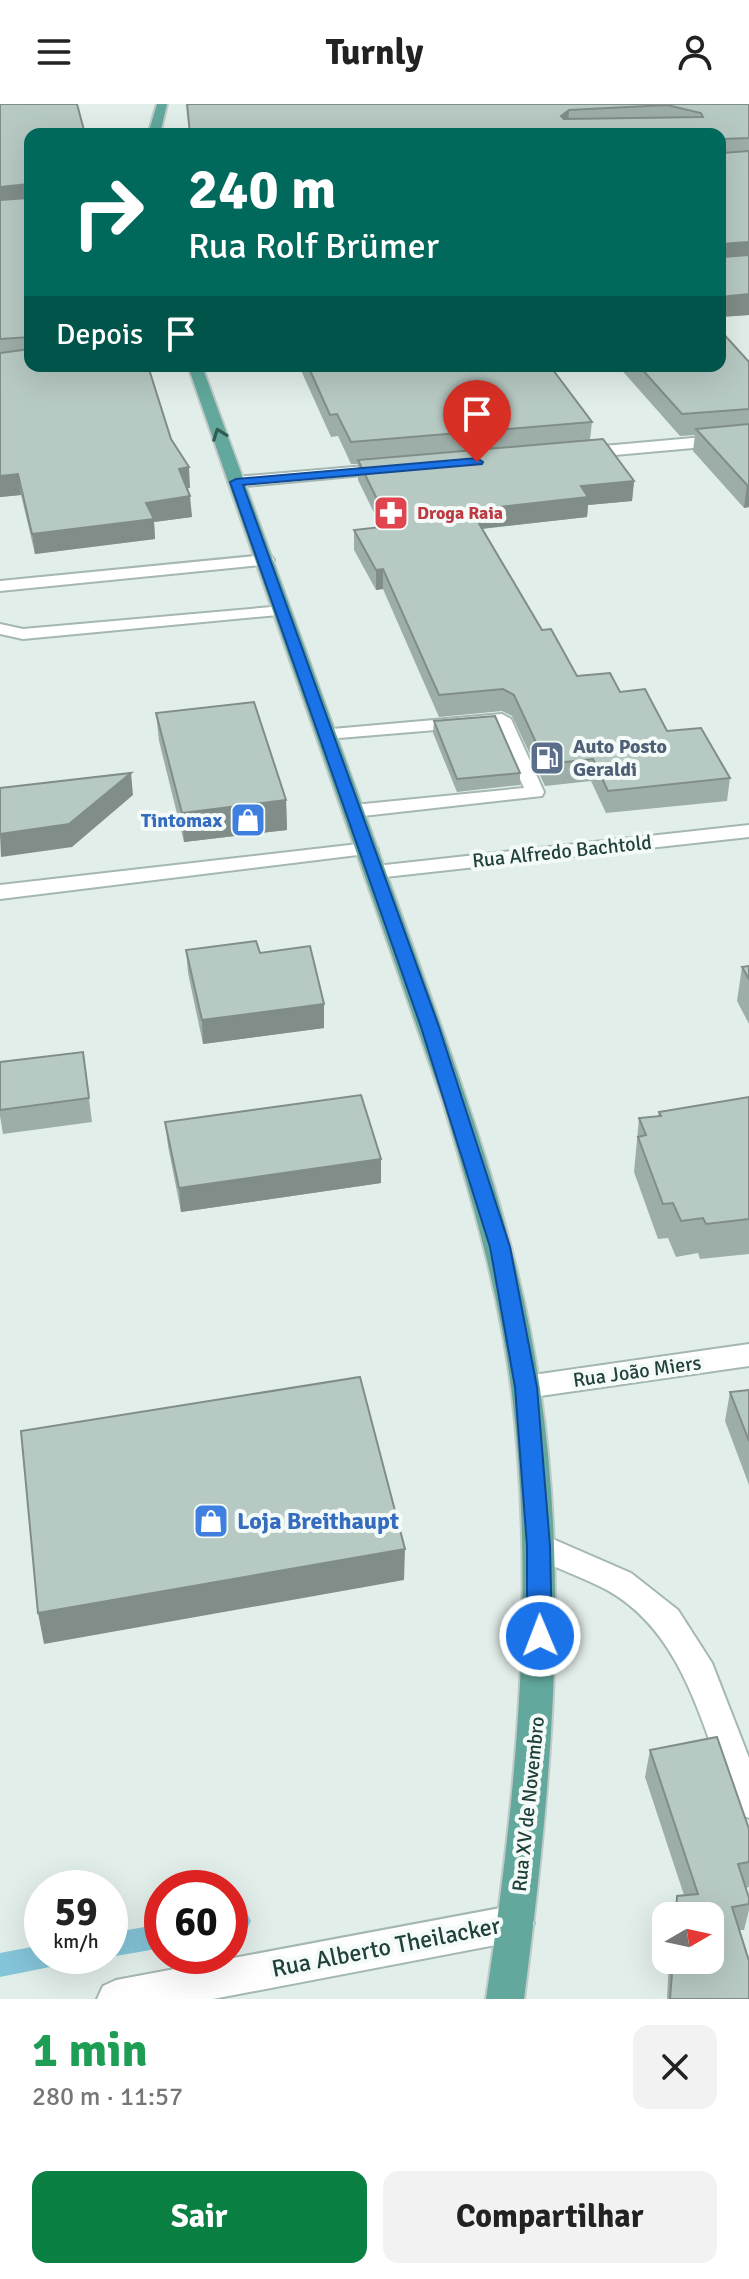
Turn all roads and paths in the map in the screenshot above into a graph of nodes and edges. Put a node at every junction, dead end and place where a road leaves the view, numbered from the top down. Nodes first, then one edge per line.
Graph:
1 (162, 104) edge
2 (156, 128) edge
3 (197, 372) edge
4 (749, 438) edge
5 (562, 454) edge
6 (407, 468) edge
7 (236, 482) junction
8 (265, 560) junction
9 (0, 586) edge
10 (283, 611) junction
11 (0, 629) edge
12 (327, 734) junction
13 (354, 811) junction
14 (749, 831) edge
15 (367, 849) junction
16 (376, 872) junction
17 (0, 892) edge
18 (749, 1355) edge
19 (526, 1387) junction
20 (539, 1546) junction
21 (749, 1802) edge
22 (516, 1923) junction
23 (116, 1999) edge
24 (505, 1999) edge

1 - 2 main road
7 -> 3 main road, Rua XV de Novembro
4 - 5 street
6 - 7 street
7 - 8 main road, Rua XV de Novembro
8 - 9 street
8 - 10 main road, Rua XV de Novembro
10 - 11 lane
10 - 12 main road, Rua XV de Novembro
12 - 13 main road, Rua XV de Novembro
12 - 13 lane
13 - 15 main road, Rua XV de Novembro
14 - 16 street, Rua Alfredo Bachtold
15 - 16 main road, Rua XV de Novembro
15 - 17 street
16 - 19 main road, Rua XV de Novembro
18 - 19 street, Rua João Miers
19 - 20 main road, Rua XV de Novembro
20 - 21 street
20 - 22 main road, Rua XV de Novembro
22 - 23 street, Rua Alberto Theilacker
22 - 24 main road, Rua XV de Novembro

